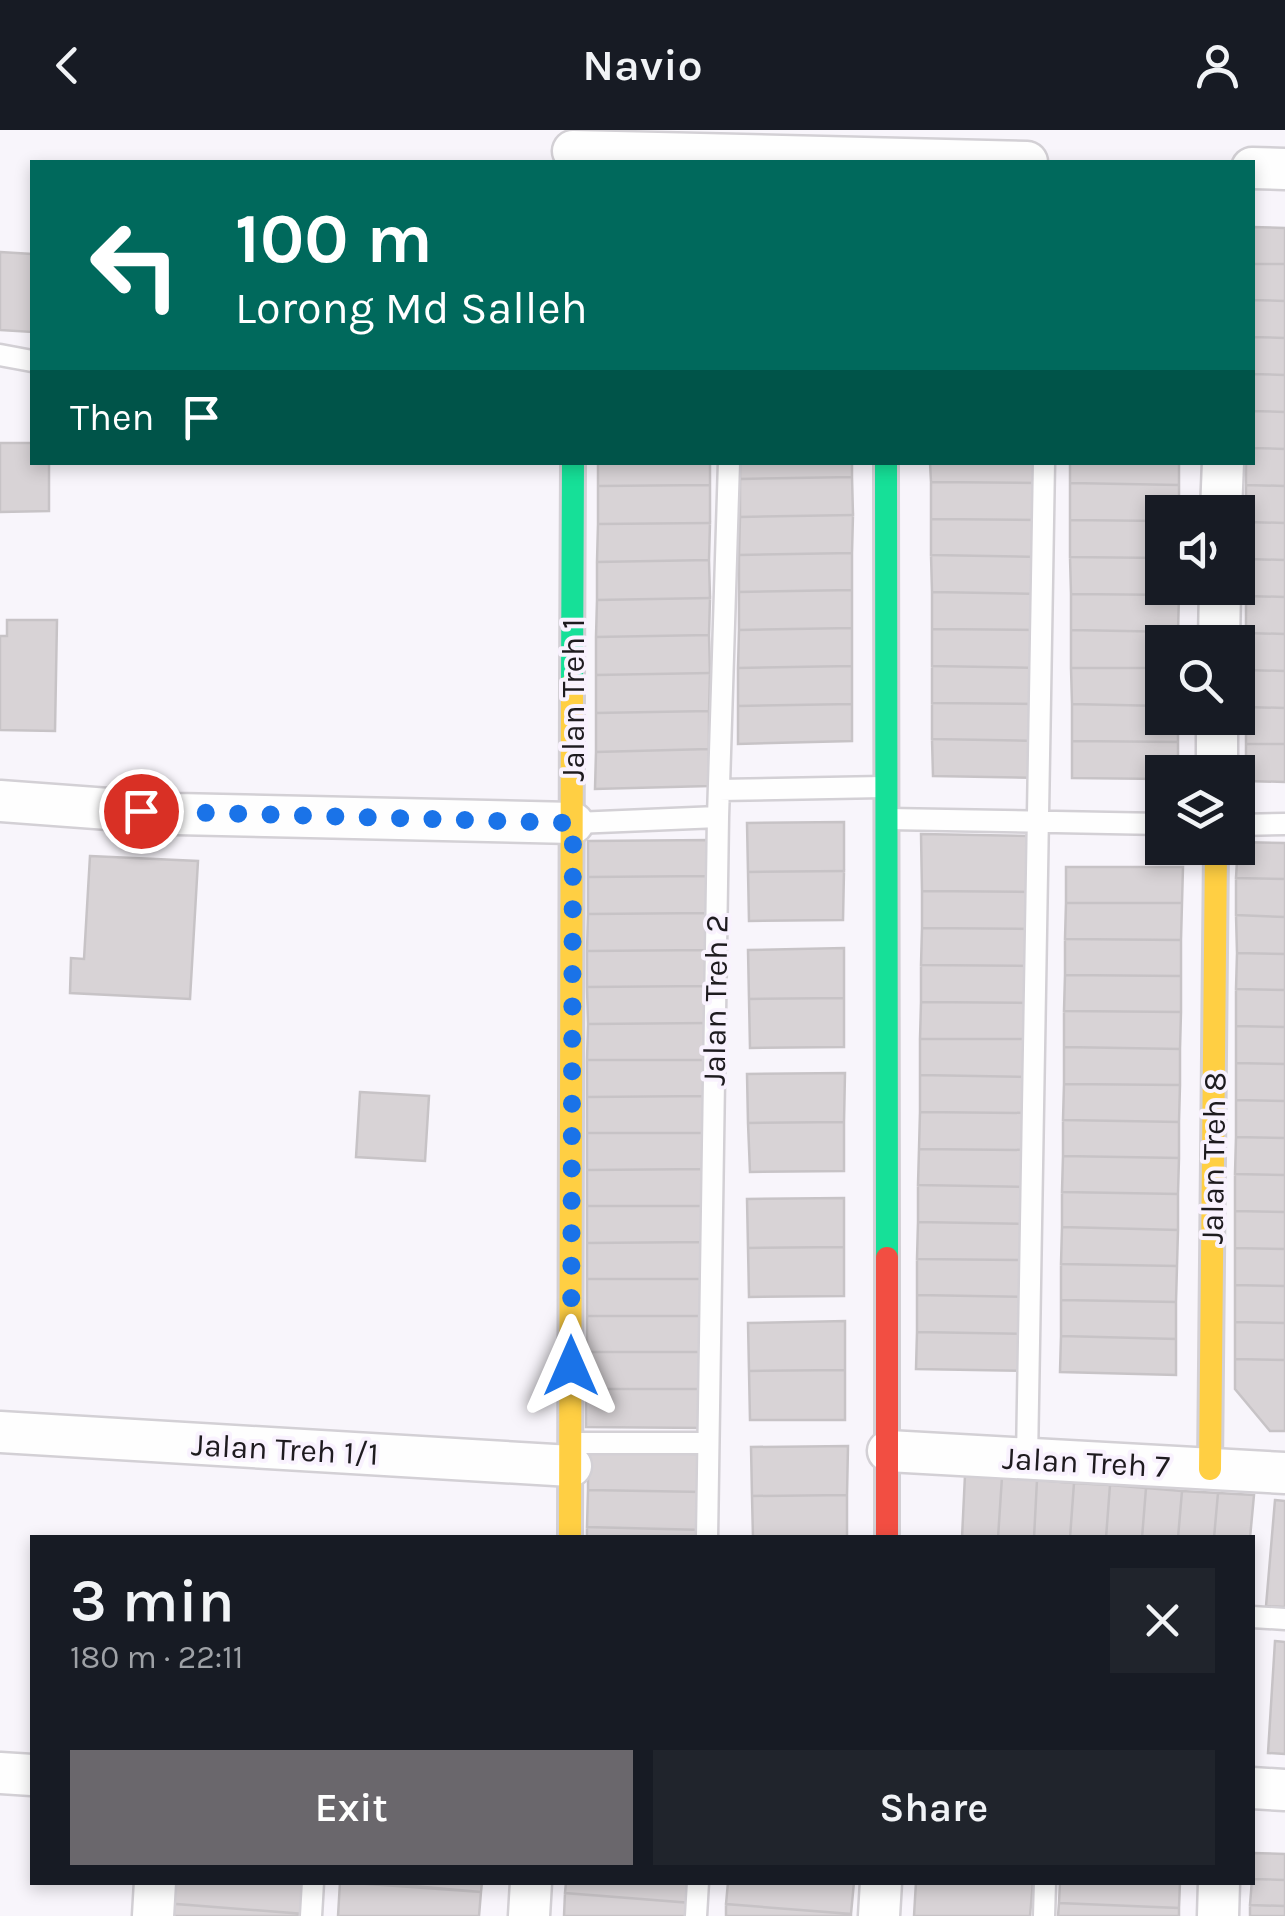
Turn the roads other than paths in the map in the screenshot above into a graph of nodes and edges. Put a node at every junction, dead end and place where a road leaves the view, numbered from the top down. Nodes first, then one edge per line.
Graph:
1 (573, 148) edge
2 (738, 159) edge
3 (812, 160) edge
4 (1255, 168) edge
5 (1285, 169) edge
6 (0, 355) edge
7 (30, 360) edge
8 (573, 465) edge
9 (729, 465) edge
10 (886, 465) edge
11 (1044, 465) edge
12 (1222, 465) edge
13 (1222, 495) edge
14 (886, 787) junction
15 (719, 790) junction
16 (0, 801) edge
17 (718, 817) junction
18 (887, 819) junction
19 (573, 823) junction
20 (1038, 823) junction
21 (1145, 824) edge
22 (1285, 824) edge
23 (1255, 825) edge
24 (1216, 865) edge
25 (0, 1432) edge
26 (707, 1444) junction
27 (888, 1451) junction
28 (571, 1455) junction
29 (1027, 1459) junction
30 (1210, 1470) junction
31 (1285, 1474) edge
32 (570, 1535) edge
33 (707, 1535) edge
34 (887, 1535) edge
35 (1255, 1617) edge
36 (1285, 1619) edge
37 (0, 1774) edge
38 (30, 1774) edge
39 (1255, 1788) edge
40 (1285, 1790) edge
41 (154, 1885) edge
42 (312, 1885) edge
43 (530, 1885) edge
44 (698, 1885) edge
45 (881, 1885) edge
46 (1045, 1885) edge
47 (1219, 1885) edge
48 (153, 1916) edge
49 (310, 1916) edge
50 (529, 1916) edge
51 (696, 1916) edge
52 (879, 1916) edge
53 (1044, 1916) edge
54 (1218, 1916) edge

1 - 2 street
2 - 3 street
4 - 5 street
6 - 7 lane
8 - 19 street, Jalan Treh 1
9 - 15 lane, Jalan Treh 2
10 - 14 street
11 - 20 lane
12 - 13 street
14 - 15 lane
14 - 18 street
15 - 17 lane, Jalan Treh 2
16 - 19 street
17 - 19 lane
17 - 26 lane, Jalan Treh 2
18 - 20 lane
18 - 27 street
19 - 28 street, Jalan Treh 1
20 - 21 lane
20 - 29 lane
22 - 23 lane
24 - 30 street, Jalan Treh 8
25 - 28 street, Jalan Treh 1/1
26 - 28 lane
26 - 33 lane, Jalan Treh 2
27 - 29 street, Jalan Treh 7
27 - 34 street
28 - 32 street, Jalan Treh 1
29 - 30 street, Jalan Treh 7
30 - 31 street, Jalan Treh 7
35 - 36 lane
37 - 38 street
39 - 40 street
41 - 48 street
42 - 49 lane
43 - 50 street
44 - 51 lane
45 - 52 street
46 - 53 lane
47 - 54 street

